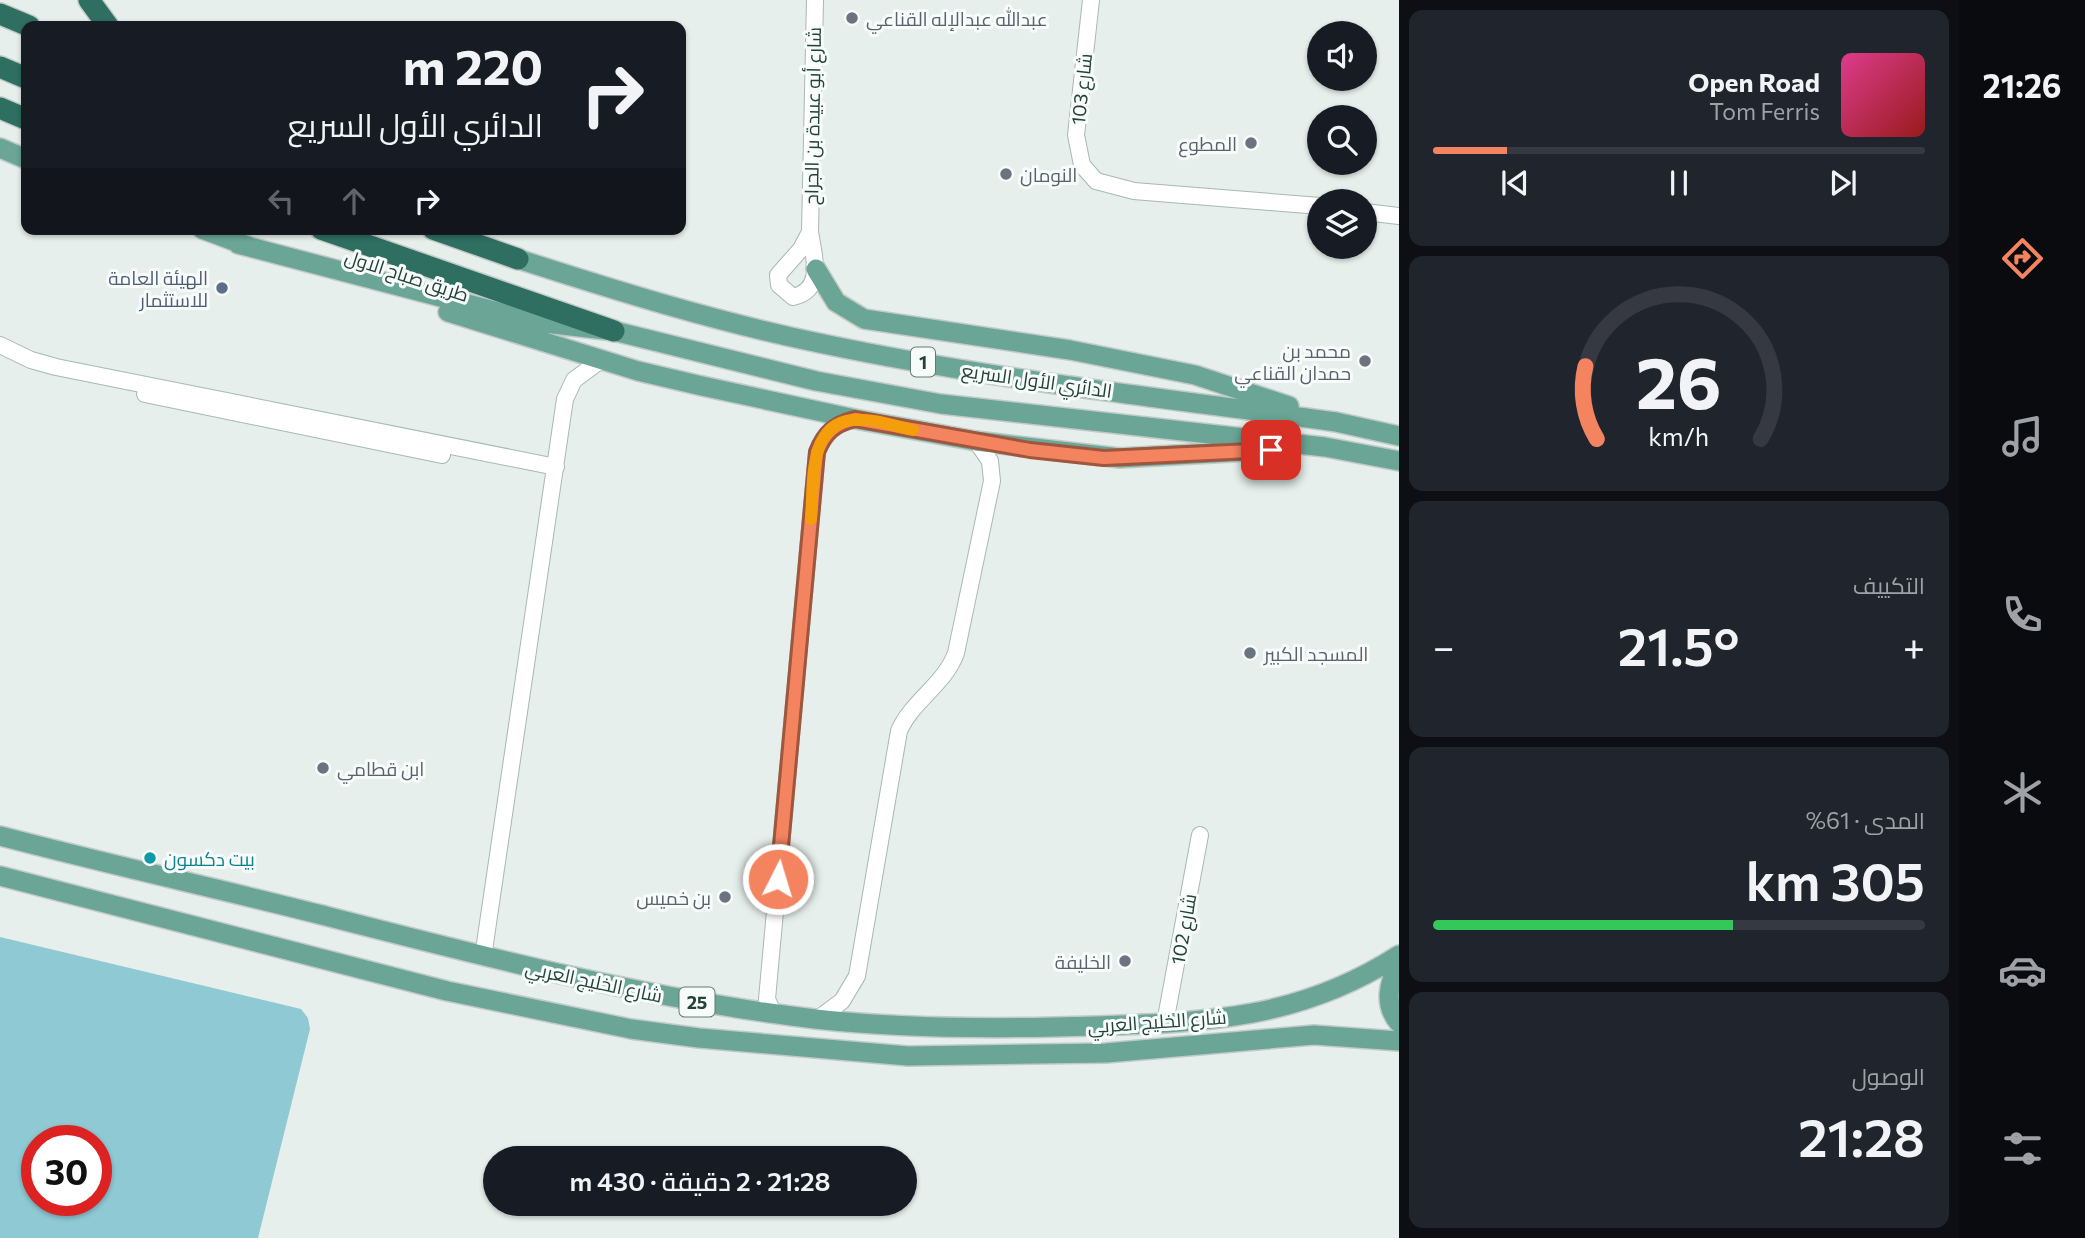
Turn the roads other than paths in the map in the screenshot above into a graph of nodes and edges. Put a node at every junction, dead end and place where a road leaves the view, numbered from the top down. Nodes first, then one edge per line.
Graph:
1 (89, 0) edge
2 (814, 0) edge
3 (1091, 0) edge
4 (4, 14) edge
5 (104, 21) edge
6 (21, 22) edge
7 (0, 67) edge
8 (21, 76) edge
9 (0, 108) edge
10 (21, 117) edge
11 (0, 148) edge
12 (21, 157) edge
13 (0, 164) edge
14 (21, 166) edge
15 (1307, 205) edge
16 (1377, 213) edge
17 (1399, 216) edge
18 (810, 232) junction
19 (216, 235) edge
20 (338, 235) edge
21 (451, 235) edge
22 (467, 235) edge
23 (238, 244) junction
24 (493, 249) junction
25 (518, 259) joint
26 (816, 269) junction
27 (614, 331) junction
28 (0, 345) edge
29 (0, 355) edge
30 (601, 360) junction
31 (855, 419) junction
32 (1336, 422) junction
33 (1399, 436) edge
34 (976, 441) junction
35 (1325, 447) junction
36 (1399, 461) edge
37 (555, 472) junction
38 (1200, 835) dead end
39 (0, 836) edge
40 (0, 876) edge
41 (1399, 955) edge
42 (484, 957) junction
43 (1399, 962) edge
44 (773, 1013) junction
45 (818, 1019) junction
46 (1165, 1023) junction
47 (1399, 1023) edge
48 (1399, 1041) edge

1 - 5 highway
2 - 18 street, شارع أبو عبيدة بن الجراح
3 - 15 street, شارع 103
4 - 6 highway
7 - 8 highway
9 - 10 highway
11 - 12 main road
13 - 14 main road
16 - 17 street
18 - 26 street, شارع أبو عبيدة بن الجراح
18 - 26 street, شارع أبو عبيدة بن الجراح
19 - 23 main road, طريق صباح الاول
20 - 27 highway, طريق صباح الاول / 1
21 - 24 highway, 1
22 - 24 highway
23 - 27 main road, الدائري الأول السريع
23 - 30 main road, طريق صباح الاول
24 - 25 highway, 1
25 - 32 main road, الدائري الأول السريع / 1
26 - 32 main road
27 - 35 main road, الدائري الأول السريع / 1
28 - 37 street
29 - 37 street
30 - 31 main road, الدائري الأول السريع
30 - 37 street
31 - 34 main road, الدائري الأول السريع
31 - 44 street
32 - 33 main road, الدائري الأول السريع
34 - 35 main road, الدائري الأول السريع
34 - 45 street
35 - 36 main road, الدائري الأول السريع
37 - 42 street
38 - 46 street, شارع 102
39 - 42 main road, شارع الخليج العربي / 25
40 - 48 main road, شارع الخليج العربي / 25
41 - 46 main road, شارع الخليج العربي / 25
42 - 44 main road, شارع الخليج العربي / 25
43 - 47 main road
44 - 45 main road, شارع الخليج العربي / 25
45 - 46 main road, شارع الخليج العربي / 25

